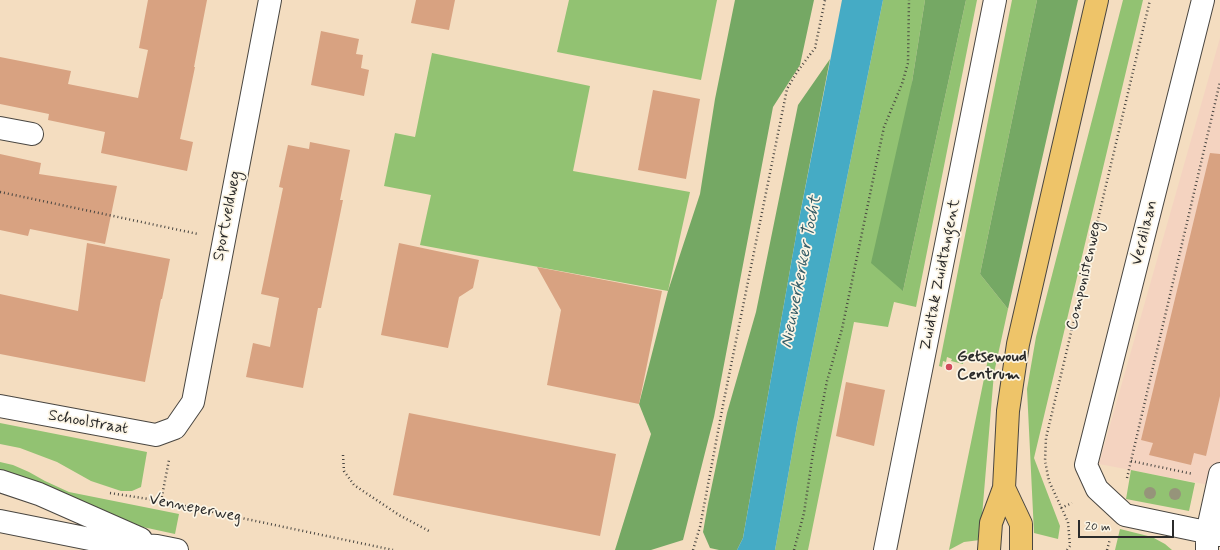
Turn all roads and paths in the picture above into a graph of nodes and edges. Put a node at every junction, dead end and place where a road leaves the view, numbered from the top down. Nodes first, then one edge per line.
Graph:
1 (270, 0) edge
2 (825, 0) edge
3 (909, 0) edge
4 (995, 0) edge
5 (1097, 0) edge
6 (1150, 0) edge
7 (1203, 0) edge
8 (1220, 82) edge
9 (0, 128) edge
10 (32, 134) dead end
11 (0, 192) edge
12 (224, 240) junction
13 (0, 406) edge
14 (175, 428) junction
15 (343, 455) dead end
16 (1131, 462) junction
17 (1210, 474) edge
18 (0, 481) edge
19 (1004, 488) junction
20 (107, 492) dead end
21 (161, 501) junction
22 (1120, 511) junction
23 (0, 521) edge
24 (429, 531) dead end
25 (1211, 539) edge
26 (167, 548) edge
27 (393, 550) edge
28 (693, 550) edge
29 (794, 550) edge
30 (885, 550) edge
31 (989, 550) edge
32 (1021, 550) edge
33 (1067, 550) edge
34 (1107, 550) edge

1 - 12 street, Sportveldweg
2 - 28 path
3 - 29 path
4 - 30 street, Zuidtak Zuidtangent
5 - 19 main road
6 - 33 path, Componistenweg
7 - 22 street, Verdilaan
8 - 16 path
9 - 10 street
11 - 12 path
12 - 14 street, Sportveldweg
13 - 14 street, Schoolstraat
14 - 21 path
15 - 24 path
16 - 17 path
16 - 22 path
17 - 25 street
18 - 26 street
19 - 31 main road
19 - 32 main road
20 - 21 path, Venneperweg
21 - 27 path, Venneperweg
22 - 25 street
22 - 34 path
23 - 26 street

